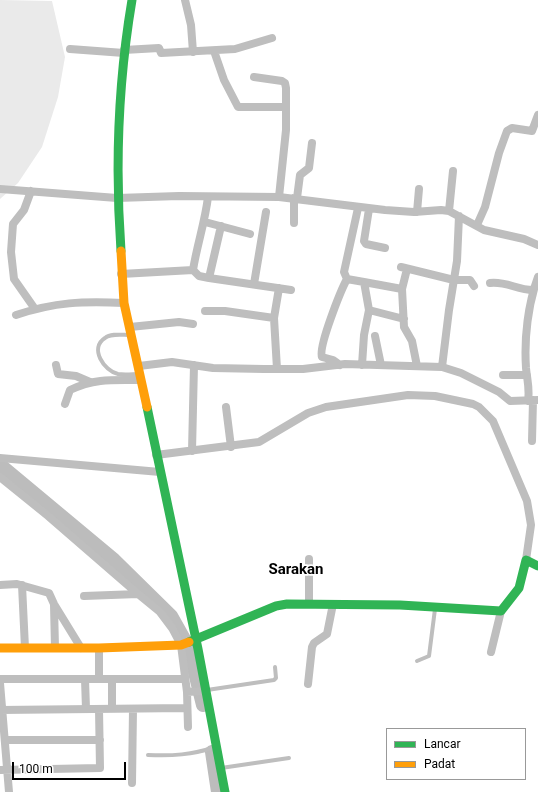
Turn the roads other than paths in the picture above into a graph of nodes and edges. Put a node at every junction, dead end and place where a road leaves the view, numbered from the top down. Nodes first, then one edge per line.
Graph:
1 (132, 0) edge
2 (185, 0) edge
3 (272, 38) dead end
4 (70, 49) dead end
5 (214, 51) junction
6 (124, 52) junction
7 (193, 52) junction
8 (254, 77) dead end
9 (286, 107) junction
10 (538, 115) edge
11 (312, 143) dead end
12 (453, 170) dead end
13 (419, 188) dead end
14 (0, 189) edge
15 (31, 191) junction
16 (279, 197) junction
17 (117, 198) junction
18 (208, 198) junction
19 (296, 198) junction
20 (358, 208) junction
21 (369, 209) junction
22 (449, 211) junction
23 (266, 212) dead end
24 (417, 212) junction
25 (459, 216) junction
26 (205, 222) junction
27 (294, 223) dead end
28 (477, 225) junction
29 (221, 226) junction
30 (250, 234) dead end
31 (538, 245) edge
32 (385, 248) dead end
33 (193, 270) junction
34 (121, 274) junction
35 (538, 277) edge
36 (209, 278) junction
37 (347, 279) junction
38 (454, 280) junction
39 (364, 282) junction
40 (490, 283) dead end
41 (254, 284) junction
42 (474, 286) dead end
43 (279, 288) junction
44 (402, 289) junction
45 (291, 290) dead end
46 (533, 290) junction
47 (124, 303) junction
48 (35, 309) junction
49 (369, 310) junction
50 (205, 311) dead end
51 (16, 315) dead end
52 (274, 318) junction
53 (404, 319) junction
54 (193, 324) dead end
55 (131, 331) junction
56 (375, 336) dead end
57 (194, 365) junction
58 (340, 365) junction
59 (362, 365) junction
60 (381, 365) junction
61 (56, 366) dead end
62 (417, 366) junction
63 (442, 367) junction
64 (277, 369) junction
65 (140, 373) junction
66 (503, 375) dead end
67 (527, 376) junction
68 (90, 382) junction
69 (533, 400) edge
70 (65, 404) dead end
71 (226, 407) dead end
72 (532, 441) dead end
73 (231, 447) junction
74 (192, 451) junction
75 (156, 455) junction
76 (0, 458) edge
77 (160, 472) junction
78 (0, 477) edge
79 (309, 559) dead end
80 (526, 560) junction
81 (538, 566) edge
82 (0, 585) edge
83 (22, 585) junction
84 (138, 594) junction
85 (84, 596) dead end
86 (54, 604) junction
87 (309, 604) junction
88 (333, 604) junction
89 (435, 607) junction
90 (501, 611) junction
91 (188, 642) junction
92 (0, 648) edge
93 (25, 648) junction
94 (55, 648) junction
95 (81, 648) junction
96 (99, 648) junction
97 (491, 652) dead end
98 (417, 661) dead end
99 (275, 667) dead end
100 (0, 679) edge
101 (85, 679) junction
102 (99, 679) junction
103 (112, 679) junction
104 (185, 679) junction
105 (0, 683) edge
106 (308, 684) dead end
107 (203, 691) junction
108 (188, 692) junction
109 (186, 708) junction
110 (1, 709) edge
111 (86, 709) junction
112 (99, 709) junction
113 (112, 709) junction
114 (133, 710) junction
115 (188, 727) dead end
116 (6, 740) junction
117 (100, 740) junction
118 (216, 747) junction
119 (148, 755) dead end
120 (289, 758) dead end
121 (220, 768) junction
122 (4, 770) edge
123 (132, 783) dead end
124 (9, 792) edge
125 (226, 792) edge

1 - 6 street
2 - 7 street
3 - 5 street
4 - 6 street
5 - 7 street
5 - 9 street
6 - 7 street
6 - 17 street
8 - 9 street
9 - 16 street
10 - 28 street
11 - 19 street
12 - 22 street
13 - 24 street
14 - 15 street
15 - 17 street
15 - 48 street
16 - 18 street
16 - 19 street
17 - 18 street
17 - 34 street
18 - 26 street
19 - 20 street
19 - 27 street
20 - 21 street
20 - 37 street
21 - 24 street
21 - 32 street
22 - 24 street
22 - 25 street
23 - 41 street
25 - 28 street
25 - 38 street
26 - 29 street
26 - 33 street
28 - 31 street
29 - 30 street
29 - 36 street
33 - 34 street
33 - 36 street
34 - 47 street
35 - 46 street
36 - 41 street
37 - 39 street
37 - 58 street
38 - 42 street
38 - 44 street
38 - 63 street
39 - 44 street
39 - 49 street
40 - 46 street
41 - 43 street
43 - 45 street
43 - 52 street
44 - 53 street
46 - 67 street
47 - 48 street
47 - 55 street
48 - 51 street
49 - 53 street
49 - 59 street
50 - 52 street
52 - 64 street
53 - 62 street
54 - 55 street
55 - 65 street
55 - 65 lane
56 - 60 street
57 - 64 street
57 - 65 street
57 - 74 street
58 - 59 street
58 - 64 street
59 - 60 street
60 - 62 street
61 - 68 street
62 - 63 street
63 - 69 street
65 - 68 street
65 - 75 street
66 - 67 street
67 - 69 street
68 - 70 street
69 - 72 street
71 - 73 street
73 - 74 street
73 - 80 street
74 - 75 street
75 - 77 street
76 - 77 street
77 - 91 street
78 - 84 street
79 - 87 street
80 - 81 street
80 - 90 street
82 - 83 street
83 - 86 street
83 - 93 street
84 - 85 street
84 - 91 street
86 - 94 street
86 - 95 street
87 - 88 street
87 - 91 street
88 - 89 street
88 - 106 street
89 - 90 street
89 - 98 lane
90 - 97 street
91 - 96 street
91 - 104 street
91 - 107 street
92 - 93 street
93 - 94 street
94 - 95 street
95 - 96 street
96 - 102 street
99 - 107 lane
100 - 101 street
101 - 102 street
101 - 111 street
102 - 103 street
103 - 104 street
103 - 113 street
104 - 108 street
105 - 110 street
107 - 108 street
107 - 118 street
108 - 109 street
109 - 114 street
109 - 115 street
110 - 111 street
110 - 116 street
111 - 112 street
112 - 113 street
112 - 117 street
113 - 114 street
114 - 123 street
116 - 117 street
116 - 122 street
117 - 122 street
118 - 119 lane
118 - 121 street
120 - 121 lane
121 - 125 street
122 - 124 street

